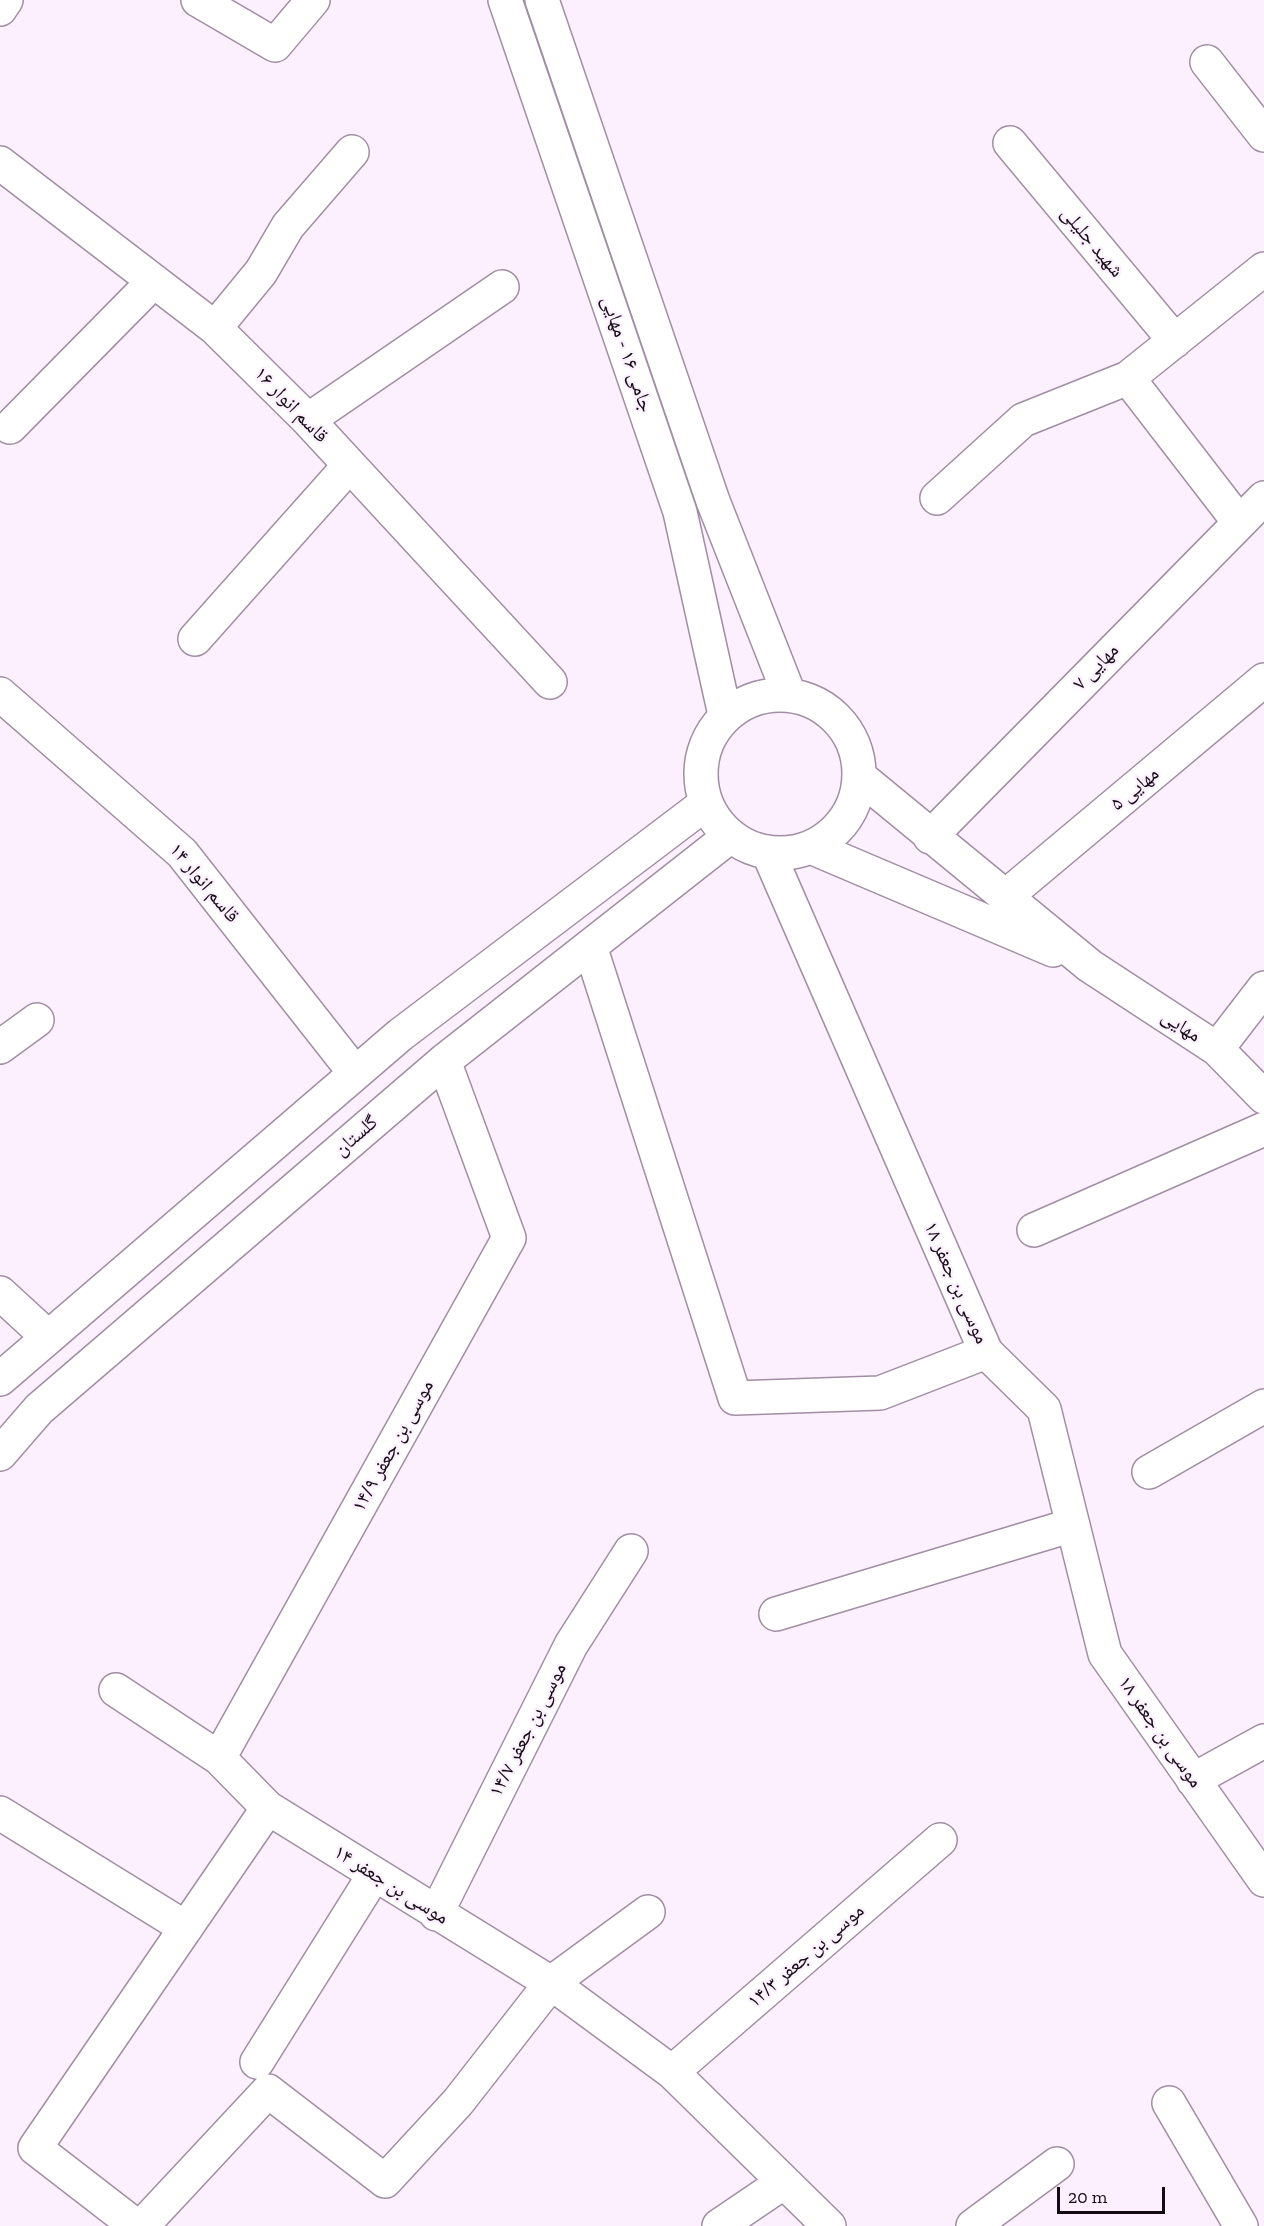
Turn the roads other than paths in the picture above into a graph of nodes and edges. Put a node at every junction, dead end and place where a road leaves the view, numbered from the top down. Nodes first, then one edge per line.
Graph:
1 (6, 0) edge
2 (198, 0) edge
3 (313, 0) edge
4 (505, 0) edge
5 (542, 0) edge
6 (0, 9) edge
7 (1207, 62) dead end
8 (1264, 135) edge
9 (1010, 143) dead end
10 (352, 152) dead end
11 (0, 163) edge
12 (1264, 269) edge
13 (154, 281) junction
14 (502, 287) dead end
15 (215, 328) junction
16 (1175, 341) junction
17 (1128, 378) junction
18 (308, 420) junction
19 (10, 427) dead end
20 (349, 466) junction
21 (937, 498) dead end
22 (1264, 498) edge
23 (1239, 522) junction
24 (195, 639) dead end
25 (1264, 680) edge
26 (550, 682) dead end
27 (0, 694) edge
28 (789, 694) junction
29 (725, 715) junction
30 (860, 777) junction
31 (705, 804) junction
32 (729, 837) junction
33 (930, 837) junction
34 (813, 848) junction
35 (768, 852) junction
36 (1005, 897) junction
37 (590, 946) junction
38 (1090, 966) junction
39 (1264, 988) edge
40 (37, 1020) dead end
41 (0, 1047) edge
42 (1217, 1049) junction
43 (444, 1061) junction
44 (355, 1073) junction
45 (1264, 1097) edge
46 (1264, 1129) edge
47 (1034, 1230) dead end
48 (0, 1293) edge
49 (48, 1337) junction
50 (986, 1352) junction
51 (0, 1379) edge
52 (1264, 1406) edge
53 (0, 1454) edge
54 (1149, 1472) dead end
55 (1073, 1525) junction
56 (631, 1551) dead end
57 (776, 1614) dead end
58 (116, 1690) dead end
59 (1264, 1741) edge
60 (219, 1758) junction
61 (1193, 1780) junction
62 (268, 1808) junction
63 (0, 1813) edge
64 (940, 1840) dead end
65 (374, 1875) junction
66 (1264, 1881) edge
67 (648, 1912) dead end
68 (436, 1914) junction
69 (186, 1928) junction
70 (551, 1983) junction
71 (257, 2062) dead end
72 (672, 2072) junction
73 (1169, 2103) dead end
74 (1057, 2164) dead end
75 (784, 2182) junction
76 (136, 2226) edge
77 (142, 2226) edge
78 (719, 2226) edge
79 (829, 2226) edge
80 (973, 2226) edge
81 (1241, 2226) edge

1 - 6 street
2 - 3 street
4 - 29 street, جامی ۱۶ - مهایی
5 - 28 street, جامی ۱۶ - مهایی
7 - 8 street
9 - 16 street, شهید جلیلی
10 - 15 street
11 - 13 street, قاسم انوار ۱۶
12 - 16 street
13 - 15 street, قاسم انوار ۱۶
13 - 19 street
14 - 18 street
15 - 18 street, قاسم انوار ۱۶
16 - 17 street
17 - 21 street
17 - 23 street
18 - 20 street, قاسم انوار ۱۶
20 - 24 street
20 - 26 street, قاسم انوار ۱۶
22 - 23 street, مهایی ۷
23 - 33 street, مهایی ۷
25 - 36 street, مهایی ۵
27 - 44 street, قاسم انوار ۱۴
28 - 29 street
28 - 30 street
29 - 31 street
30 - 33 street
30 - 34 street
31 - 32 street
31 - 44 street
32 - 35 street
32 - 37 street, گلستان
33 - 36 street
34 - 35 street
34 - 38 street
35 - 50 street, موسی بن جعفر ۱۸
36 - 38 street
37 - 43 street, گلستان
37 - 50 street
38 - 42 street, مهایی
39 - 42 street
40 - 41 street
42 - 45 street, مهایی
43 - 53 street, گلستان
43 - 60 street, موسی بن جعفر ۱۴/۹
44 - 49 street
46 - 47 street
48 - 49 street
49 - 51 street
50 - 55 street, موسی بن جعفر ۱۸
52 - 54 street
55 - 57 street
55 - 61 street, موسی بن جعفر ۱۸
56 - 68 street, موسی بن جعفر ۱۴/۷
58 - 60 street
59 - 61 street
60 - 62 street
61 - 66 street, موسی بن جعفر ۱۸
62 - 65 street, موسی بن جعفر ۱۴
62 - 69 street
63 - 69 street
64 - 72 street, موسی بن جعفر ۱۴/۳
65 - 68 street, موسی بن جعفر ۱۴
65 - 71 street
67 - 70 street
68 - 70 street, موسی بن جعفر ۱۴
69 - 76 street
70 - 72 street, موسی بن جعفر ۱۴
70 - 77 street
72 - 75 street, موسی بن جعفر ۱۴
73 - 81 street
74 - 80 street
75 - 78 street
75 - 79 street, موسی بن جعفر ۱۴

